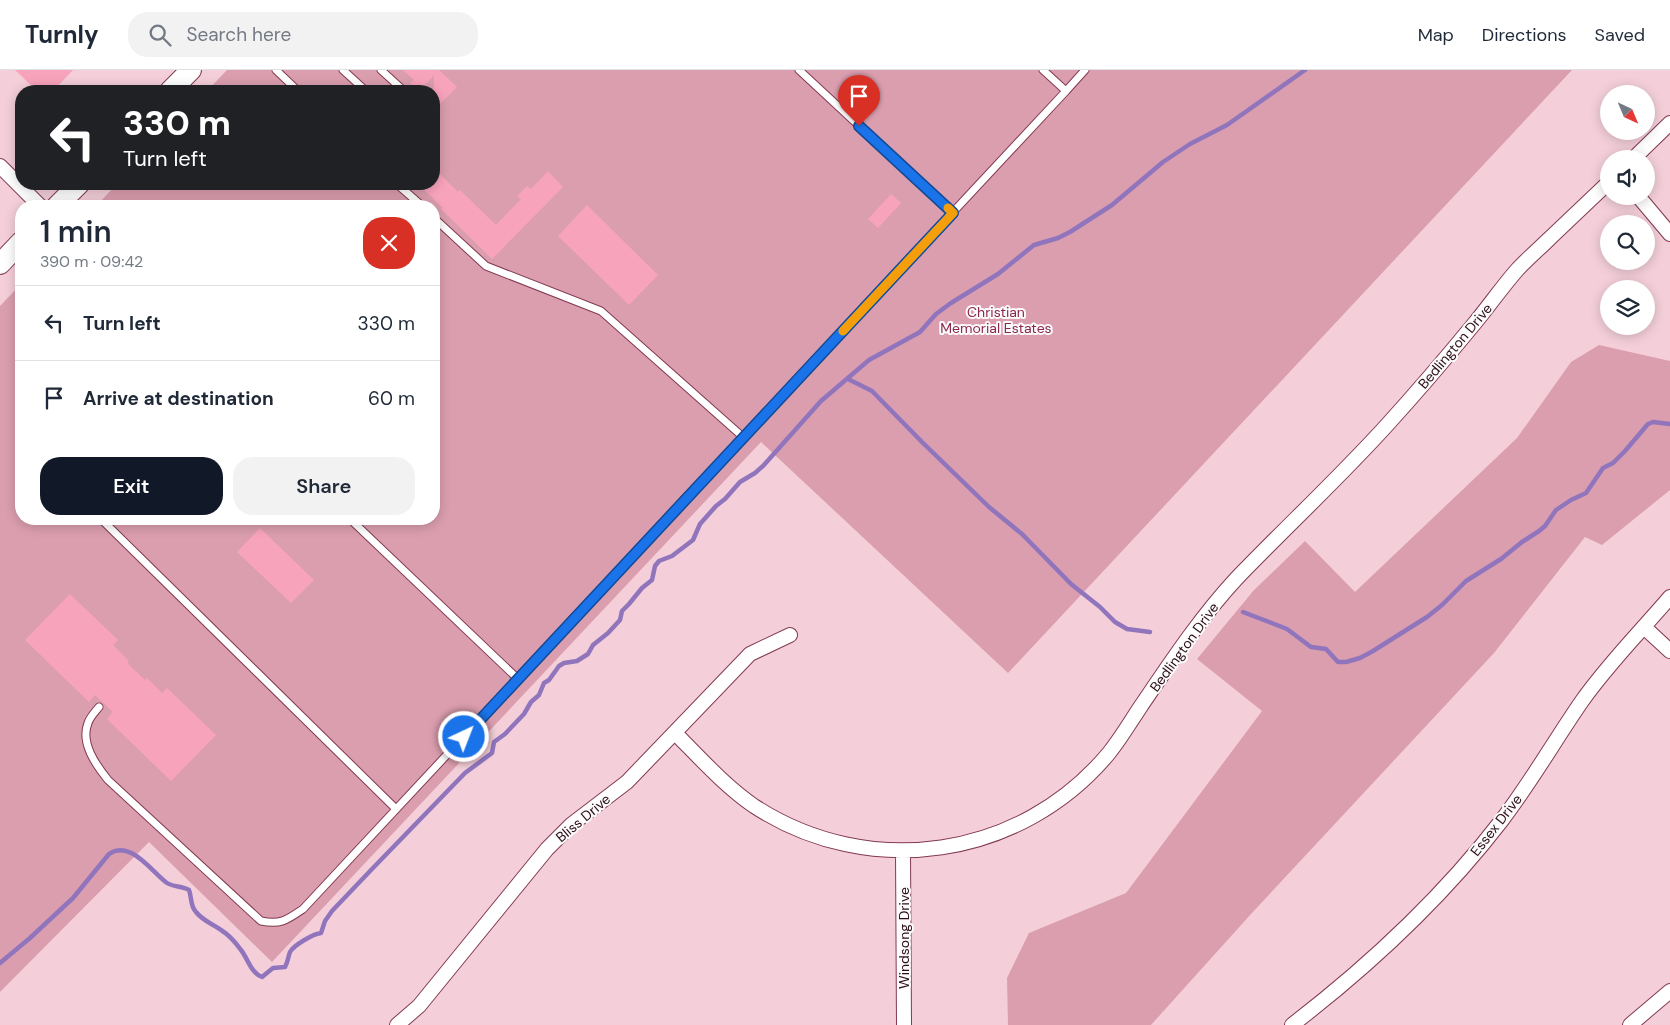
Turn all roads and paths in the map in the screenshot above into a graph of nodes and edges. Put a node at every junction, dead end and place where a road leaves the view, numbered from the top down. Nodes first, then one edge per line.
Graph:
1 (192, 70) edge
2 (276, 70) edge
3 (343, 70) edge
4 (382, 70) edge
5 (799, 70) edge
6 (1043, 70) edge
7 (1085, 70) edge
8 (176, 85) edge
9 (292, 85) edge
10 (359, 85) edge
11 (398, 85) edge
12 (1066, 91) junction
13 (1670, 123) edge
14 (1642, 150) edge
15 (0, 166) edge
16 (15, 181) edge
17 (24, 190) edge
18 (73, 190) edge
19 (404, 190) edge
20 (1600, 191) edge
21 (34, 200) edge
22 (63, 200) edge
23 (415, 200) edge
24 (1646, 205) edge
25 (953, 213) junction
26 (440, 224) edge
27 (1670, 234) edge
28 (15, 248) edge
29 (0, 264) edge
30 (744, 438) junction
31 (107, 525) edge
32 (356, 525) edge
33 (1670, 597) edge
34 (1644, 627) junction
35 (790, 635) dead end
36 (1670, 651) edge
37 (518, 679) junction
38 (99, 707) dead end
39 (674, 733) junction
40 (396, 810) junction
41 (903, 851) junction
42 (1670, 991) edge
43 (397, 1025) edge
44 (904, 1025) edge
45 (1292, 1025) edge
46 (1630, 1025) edge

1 - 8 street
2 - 9 lane
3 - 10 lane
4 - 11 lane
5 - 25 lane
6 - 12 lane
7 - 12 lane
12 - 25 lane
13 - 14 street
15 - 16 street
17 - 21 street
18 - 22 street
19 - 23 lane
20 - 41 street, Bedlington Drive
24 - 27 street
25 - 30 lane
26 - 30 lane
28 - 29 street
30 - 37 lane
31 - 40 lane
32 - 37 lane
33 - 34 street, Essex Drive
34 - 36 street
34 - 45 street, Essex Drive
35 - 39 street, Bliss Drive
37 - 40 lane
38 - 40 lane
39 - 41 street, Bedlington Drive
39 - 43 street, Bliss Drive
41 - 44 street, Windsong Drive
42 - 46 street

